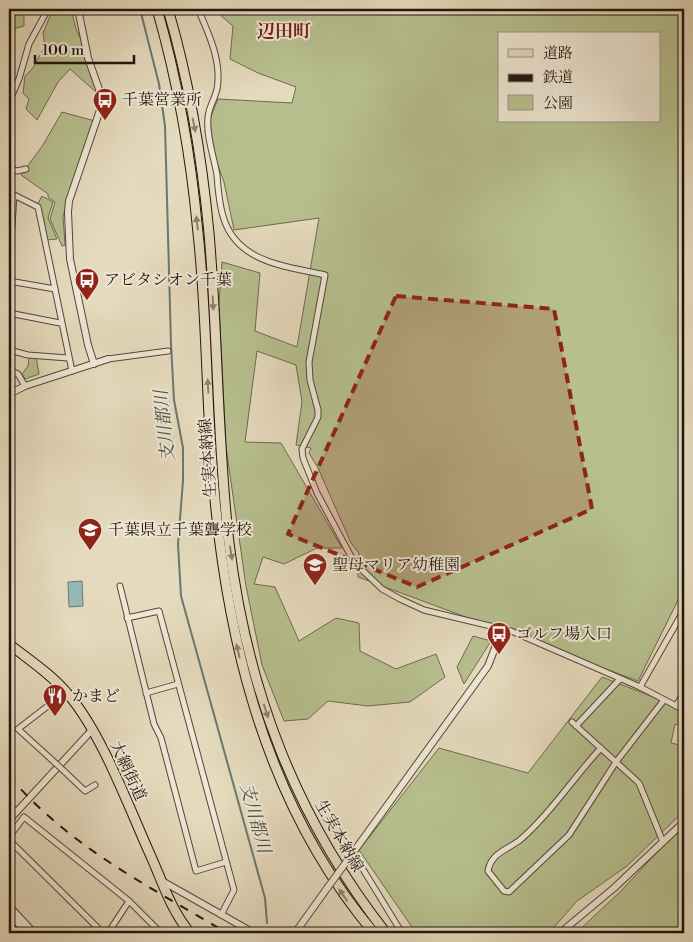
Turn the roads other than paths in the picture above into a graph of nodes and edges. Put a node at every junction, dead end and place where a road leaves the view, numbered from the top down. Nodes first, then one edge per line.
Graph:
1 (48, 9) edge
2 (78, 9) edge
3 (157, 9) edge
4 (168, 9) edge
5 (198, 9) edge
6 (9, 102) edge
7 (9, 168) edge
8 (26, 169) dead end
9 (9, 272) edge
10 (9, 281) edge
11 (54, 289) junction
12 (9, 313) edge
13 (60, 323) junction
14 (9, 350) edge
15 (168, 351) dead end
16 (68, 358) junction
17 (108, 359) joint
18 (94, 364) junction
19 (9, 370) edge
20 (72, 371) junction
21 (24, 386) junction
22 (9, 394) edge
23 (120, 586) dead end
24 (684, 610) edge
25 (128, 618) junction
26 (499, 629) junction
27 (9, 644) edge
28 (620, 679) junction
29 (178, 684) junction
30 (640, 687) junction
31 (66, 692) junction
32 (684, 692) edge
33 (146, 693) junction
34 (664, 700) junction
35 (676, 706) junction
36 (684, 710) edge
37 (92, 730) junction
38 (602, 748) junction
39 (616, 762) junction
40 (95, 785) dead end
41 (9, 820) edge
42 (684, 822) edge
43 (9, 839) edge
44 (663, 842) junction
45 (353, 853) junction
46 (226, 862) junction
47 (162, 881) junction
48 (129, 901) junction
49 (9, 906) edge
50 (9, 913) edge
51 (221, 915) junction
52 (27, 933) edge
53 (34, 933) edge
54 (103, 933) edge
55 (108, 933) edge
56 (162, 933) edge
57 (190, 933) edge
58 (254, 933) edge
59 (295, 933) edge
60 (374, 933) edge
61 (386, 933) edge
62 (402, 933) edge
63 (560, 933) edge

1 - 6 street
2 - 18 street
60 -> 3 main road, 生実本納線
4 -> 61 main road, 生実本納線
5 - 26 street
7 - 8 street
9 - 11 street
10 - 11 street
11 - 13 street
12 - 13 street
13 - 16 street
14 - 16 street
15 - 17 street
16 - 20 street
17 - 18 street
18 - 20 street
19 - 21 street
20 - 21 street
21 - 22 street
23 - 25 street
24 - 30 street
25 - 29 street
25 - 33 street
26 - 28 street
26 - 45 street
27 - 31 main road, 大網街道
28 - 30 street
28 - 38 street
29 - 33 street
29 - 46 street
30 - 34 street
31 - 37 main road, 大網街道
31 - 40 street, bridge
32 - 35 street
33 - 46 street
34 - 35 street
34 - 39 street
35 - 36 street
37 - 41 street
37 - 47 main road, 大網街道
38 - 39 street
38 - 39 street
39 - 44 street
42 - 44 street
43 - 48 street
43 - 54 street
44 - 63 street
45 - 59 street, bridge
45 - 62 street
46 - 51 street
47 - 51 street
47 - 57 main road, 大網街道
48 - 55 street
48 - 56 street
49 - 53 street
50 - 52 street
51 - 58 street

